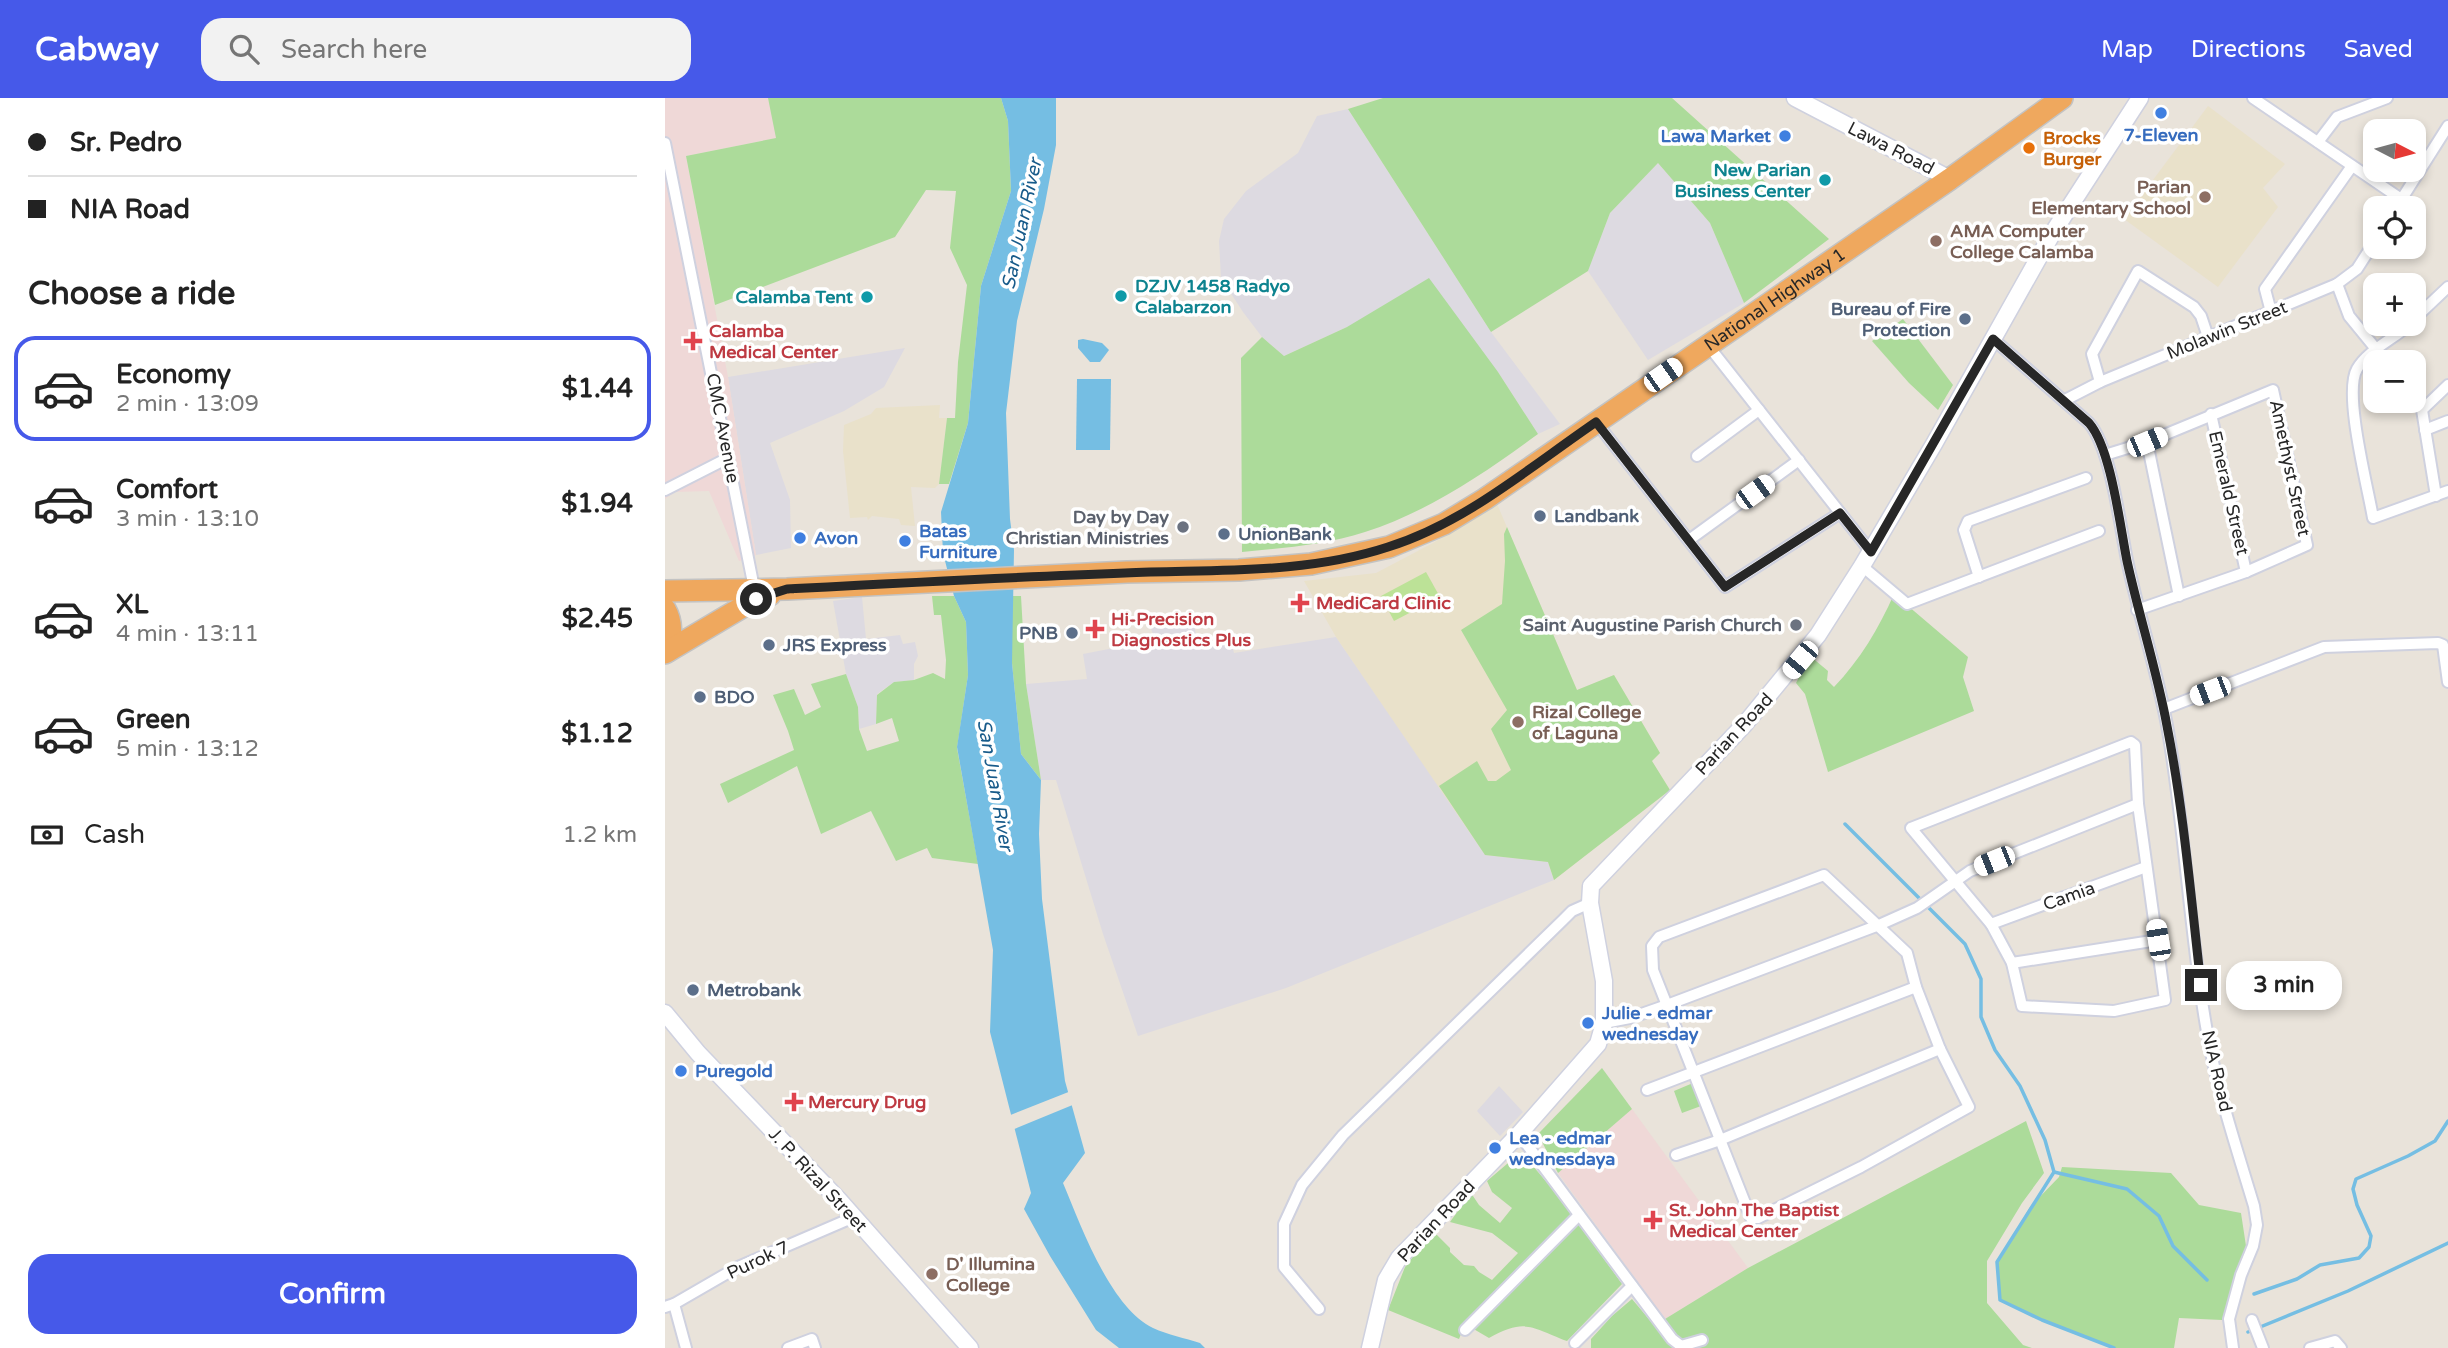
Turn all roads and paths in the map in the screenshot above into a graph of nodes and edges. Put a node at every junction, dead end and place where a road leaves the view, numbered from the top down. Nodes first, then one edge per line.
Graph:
1 (1795, 98) edge
2 (2062, 98) edge
3 (2140, 98) edge
4 (2253, 98) edge
5 (2387, 98) edge
6 (2448, 126) edge
7 (2318, 142) junction
8 (665, 143) edge
9 (2352, 166) junction
10 (1950, 179) junction
11 (2388, 196) edge
12 (2403, 196) edge
13 (2363, 259) edge
14 (2337, 284) junction
15 (2448, 287) edge
16 (2426, 308) edge
17 (2271, 312) junction
18 (2397, 336) edge
19 (2208, 337) junction
20 (1993, 339) junction
21 (1707, 344) junction
22 (2376, 349) junction
23 (2099, 382) junction
24 (2448, 385) edge
25 (2065, 400) junction
26 (1759, 410) junction
27 (2211, 414) junction
28 (2448, 421) edge
29 (1596, 422) junction
30 (2425, 430) junction
31 (2147, 442) junction
32 (2105, 455) junction
33 (1697, 456) dead end
34 (729, 457) junction
35 (1798, 460) junction
36 (2086, 478) dead end
37 (665, 490) edge
38 (2448, 491) edge
39 (2436, 496) junction
40 (1840, 513) junction
41 (2099, 531) dead end
42 (1689, 540) junction
43 (1867, 559) junction
44 (2246, 572) junction
45 (1979, 577) junction
46 (665, 591) edge
47 (755, 595) junction
48 (2179, 596) junction
49 (665, 609) edge
50 (2137, 610) junction
51 (666, 652) edge
52 (2448, 682) edge
53 (2164, 709) junction
54 (2138, 804) junction
55 (2146, 867) junction
56 (1954, 881) junction
57 (1590, 903) junction
58 (1991, 924) junction
59 (1879, 925) junction
60 (2158, 940) junction
61 (2012, 962) junction
62 (1916, 987) junction
63 (1667, 1005) junction
64 (665, 1013) edge
65 (1604, 1023) junction
66 (1941, 1049) junction
67 (1693, 1073) junction
68 (1647, 1090) dead end
69 (1519, 1134) junction
70 (1720, 1140) junction
71 (1676, 1155) dead end
72 (1579, 1215) junction
73 (854, 1217) junction
74 (1632, 1286) junction
75 (669, 1306) edge
76 (1319, 1309) dead end
77 (2252, 1320) dead end
78 (1465, 1330) dead end
79 (1702, 1340) dead end
80 (1575, 1343) dead end
81 (683, 1347) edge
82 (788, 1348) edge
83 (815, 1348) edge
84 (969, 1348) edge
85 (1370, 1348) edge
86 (2233, 1348) edge
87 (2263, 1348) edge
88 (2310, 1348) edge
89 (2341, 1348) edge

1 - 10 main road, Lawa Road
2 - 10 highway, National Highway 1
3 - 20 main road, Parian Road
4 - 7 street
5 - 7 street
6 - 12 street
7 - 9 street
8 - 34 street, CMC Avenue
9 - 11 street
9 - 17 street
10 - 21 highway, National Highway 1
13 - 14 street, Molawin Street
14 - 17 street, Molawin Street
14 - 22 street
15 - 16 street
17 - 19 street, Molawin Street
18 - 22 street
19 - 23 street, Molawin Street
19 - 23 street
20 - 25 street, NIA Road
20 - 43 main road, Parian Road
21 - 26 street
21 - 29 highway, National Highway 1
22 - 39 street
23 - 25 street, Molawin Street
24 - 30 street
25 - 32 street, NIA Road
26 - 33 street
26 - 35 street
27 - 31 street
27 - 44 street, Emerald Street
27 - 44 street, Amethyst Street
28 - 30 street
29 - 42 street
29 - 47 highway, National Highway 1
30 - 39 street
31 - 32 street
31 - 48 street
32 - 50 street, NIA Road
34 - 37 street
34 - 47 street, CMC Avenue
35 - 40 street
35 - 42 street
36 - 45 street
38 - 39 street
40 - 42 street
40 - 43 street
41 - 45 street
43 - 45 street
43 - 57 main road, Parian Road
44 - 48 street
46 - 47 highway, National Highway 1
47 - 51 highway, National Highway 1
48 - 50 street
49 - 51 highway
50 - 53 street, NIA Road
52 - 53 street
53 - 86 street, NIA Road
54 - 55 street
54 - 56 street
54 - 56 street
55 - 58 street, Camia
55 - 60 street
56 - 58 street
56 - 59 street
57 - 65 main road, Parian Road
57 - 76 street
58 - 61 street
59 - 62 street
59 - 63 street
59 - 63 street
60 - 61 street
60 - 61 street
62 - 66 street
62 - 67 street
63 - 65 street
63 - 67 street
64 - 73 main road, J. P. Rizal Street
65 - 69 main road, Parian Road
66 - 70 street
66 - 70 street
67 - 68 street
67 - 70 street
69 - 72 street
69 - 85 main road, Parian Road
70 - 71 street
72 - 74 street
72 - 78 street
73 - 75 street, Purok 7
73 - 84 main road, J. P. Rizal Street
74 - 79 street
74 - 80 street
75 - 81 street
77 - 87 street
82 - 83 street
88 - 89 street

